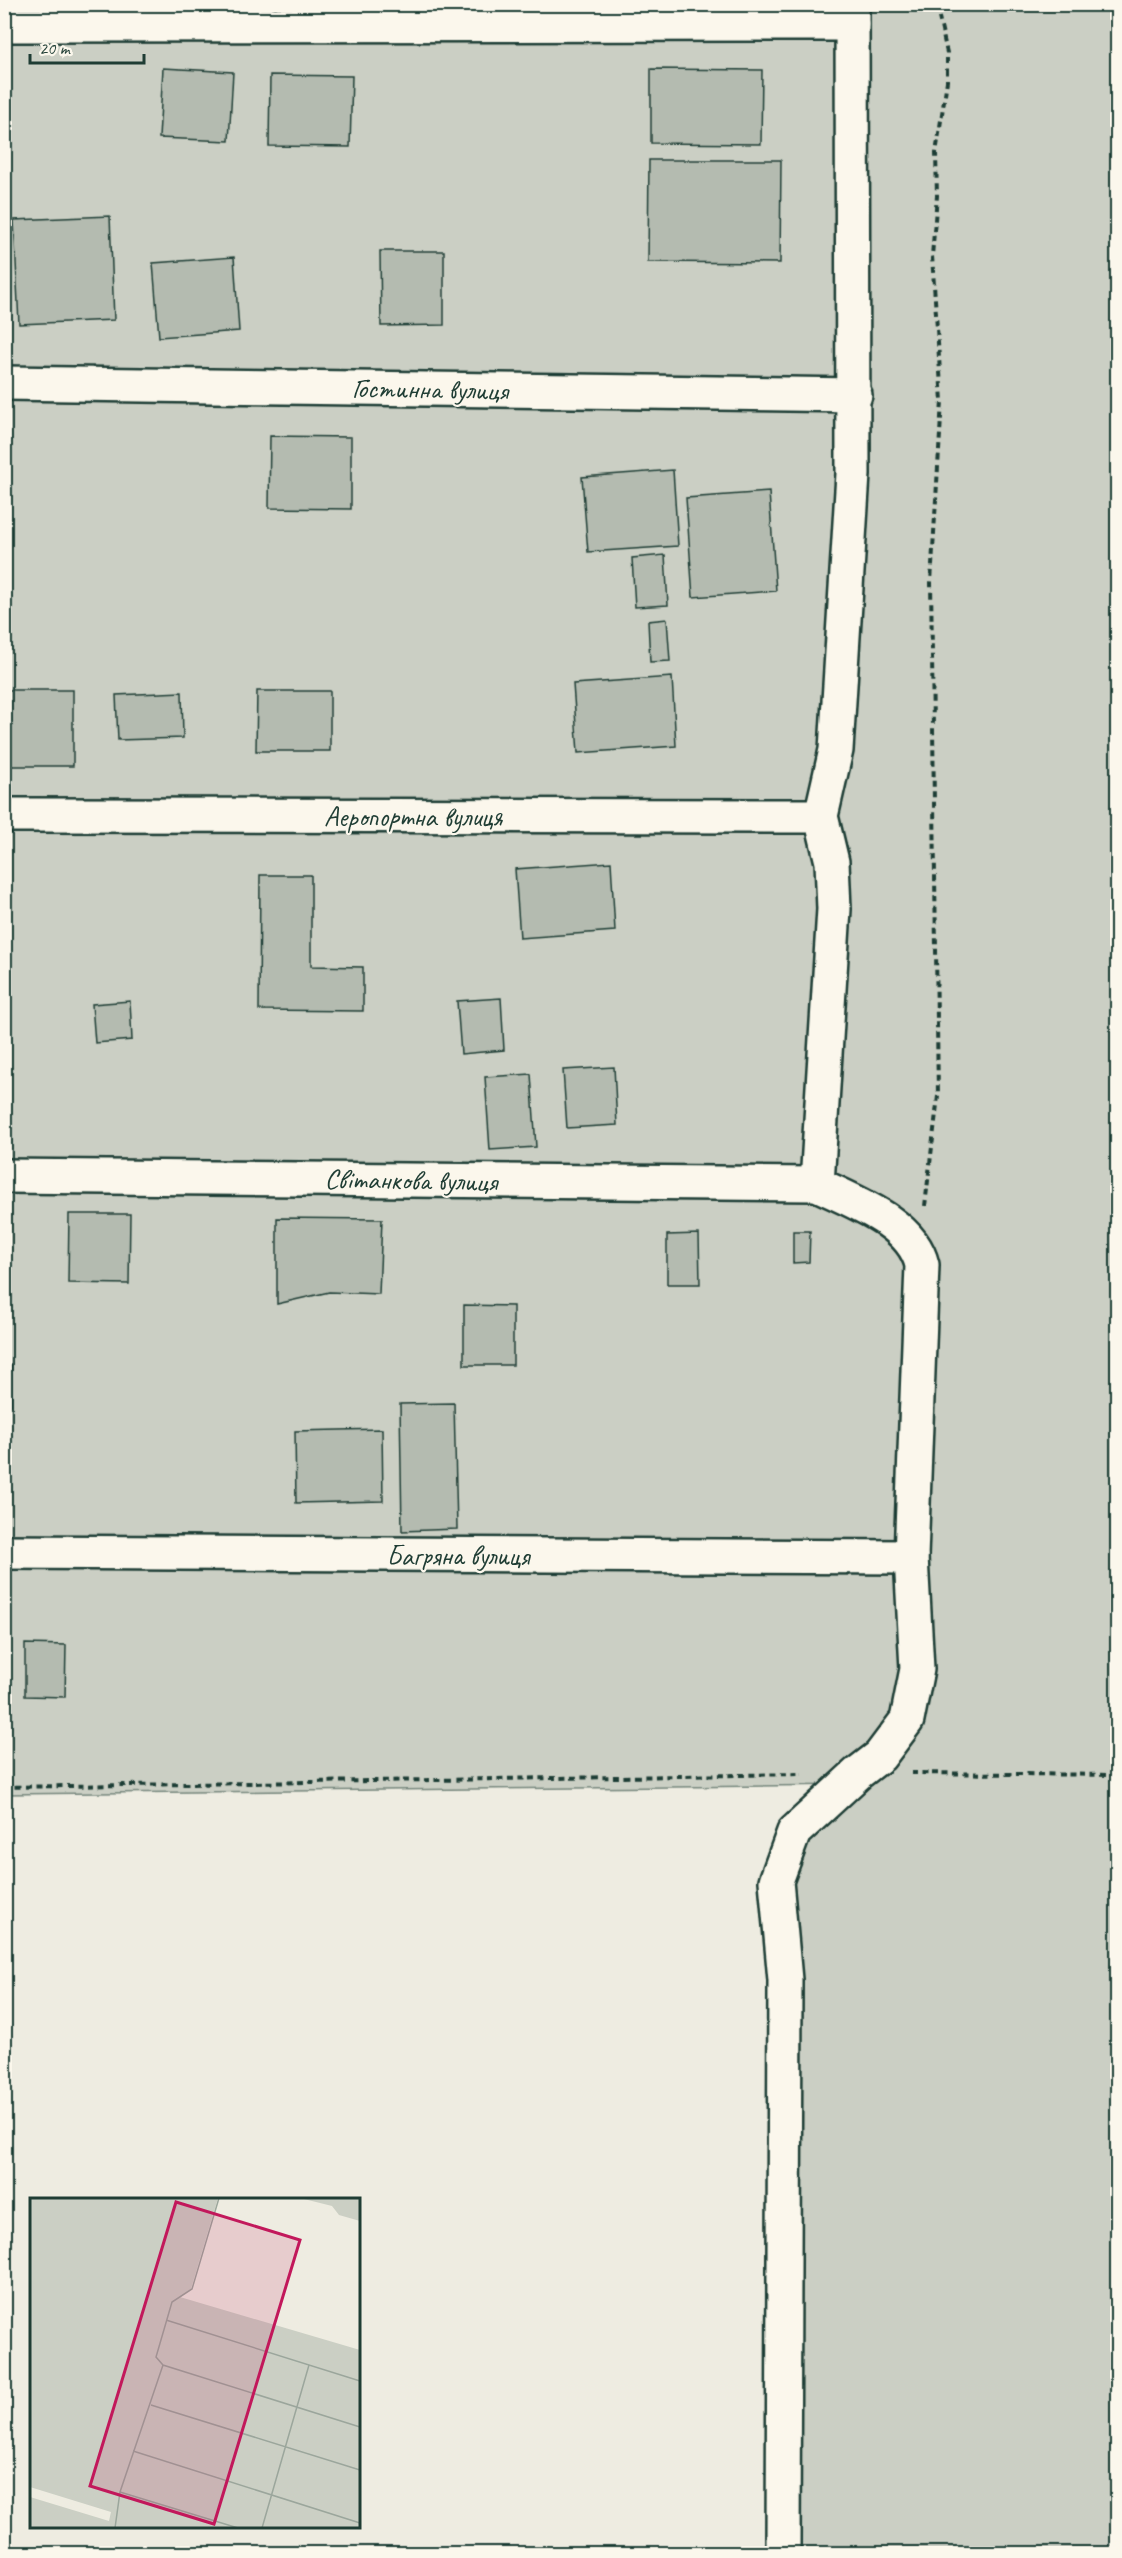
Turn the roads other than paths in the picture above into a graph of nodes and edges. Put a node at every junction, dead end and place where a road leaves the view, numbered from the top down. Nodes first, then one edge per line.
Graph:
1 (852, 14) edge
2 (4, 25) edge
3 (4, 383) edge
4 (855, 395) junction
5 (4, 815) edge
6 (821, 816) junction
7 (4, 1176) edge
8 (817, 1184) junction
9 (4, 1552) edge
10 (911, 1557) junction
11 (783, 2553) edge

1 - 2 street
1 - 4 street
3 - 4 street, Гостинна вулиця
4 - 6 street
5 - 6 street, Аеропортна вулиця
6 - 8 street
7 - 8 street, Світанкова вулиця
8 - 10 street
9 - 10 street, Багряна вулиця
10 - 11 street

